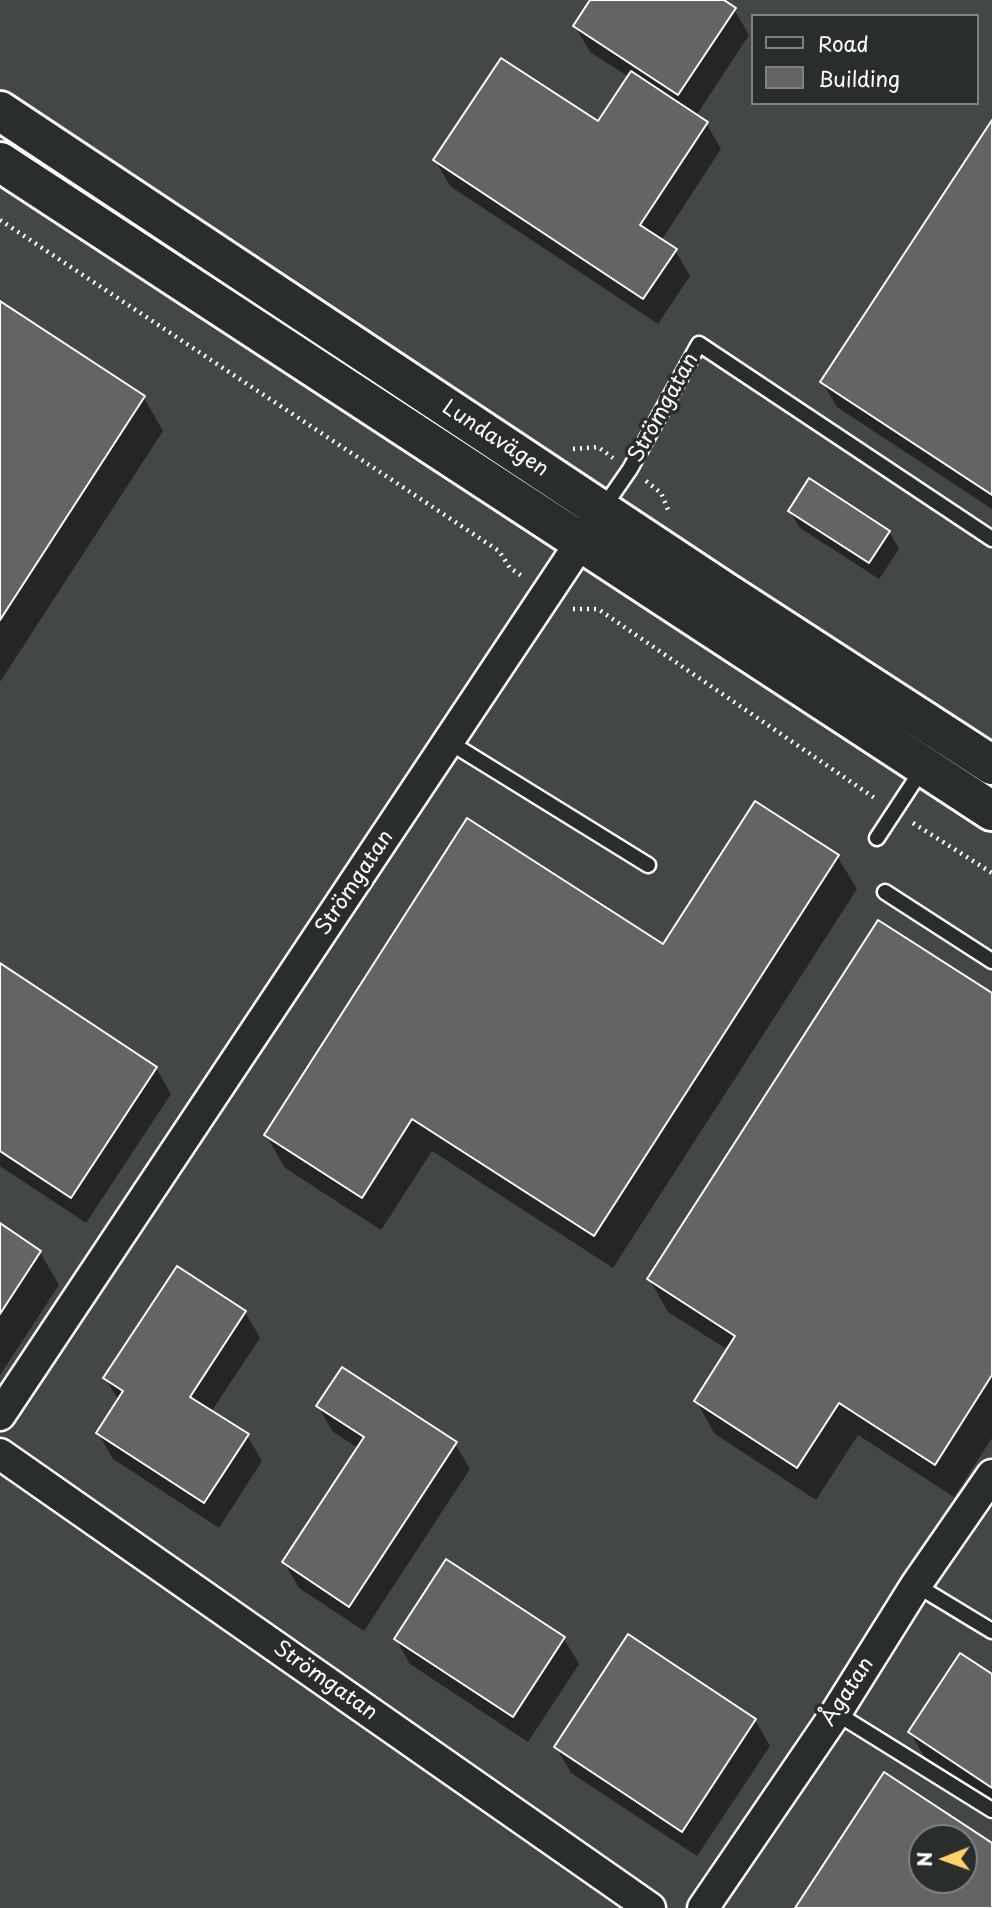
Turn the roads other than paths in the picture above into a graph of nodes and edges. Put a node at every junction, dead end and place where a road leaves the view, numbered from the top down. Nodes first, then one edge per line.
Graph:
1 (0, 111) edge
2 (0, 162) edge
3 (602, 509) junction
4 (992, 539) edge
5 (581, 541) junction
6 (449, 742) junction
7 (992, 765) edge
8 (924, 766) junction
9 (992, 811) edge
10 (877, 838) dead end
11 (648, 865) dead end
12 (885, 892) dead end
13 (992, 961) edge
14 (0, 1415) edge
15 (0, 1454) edge
16 (992, 1475) edge
17 (916, 1585) junction
18 (992, 1632) edge
19 (836, 1713) junction
20 (992, 1810) edge
21 (709, 1906) edge
22 (650, 1908) edge

1 - 3 main road, Lundavägen
2 - 5 main road, Lundavägen
3 - 4 lane, Strömgatan
3 - 5 street, Strömgatan
3 - 7 main road, Lundavägen
5 - 6 street, Strömgatan
5 - 8 main road, Lundavägen
6 - 11 lane
6 - 14 street, Strömgatan
8 - 9 main road, Lundavägen
8 - 10 lane
12 - 13 lane
15 - 22 street, Strömgatan
16 - 17 street, Ågatan
17 - 18 lane
17 - 19 street, Ågatan
19 - 20 lane
19 - 21 street, Ågatan

